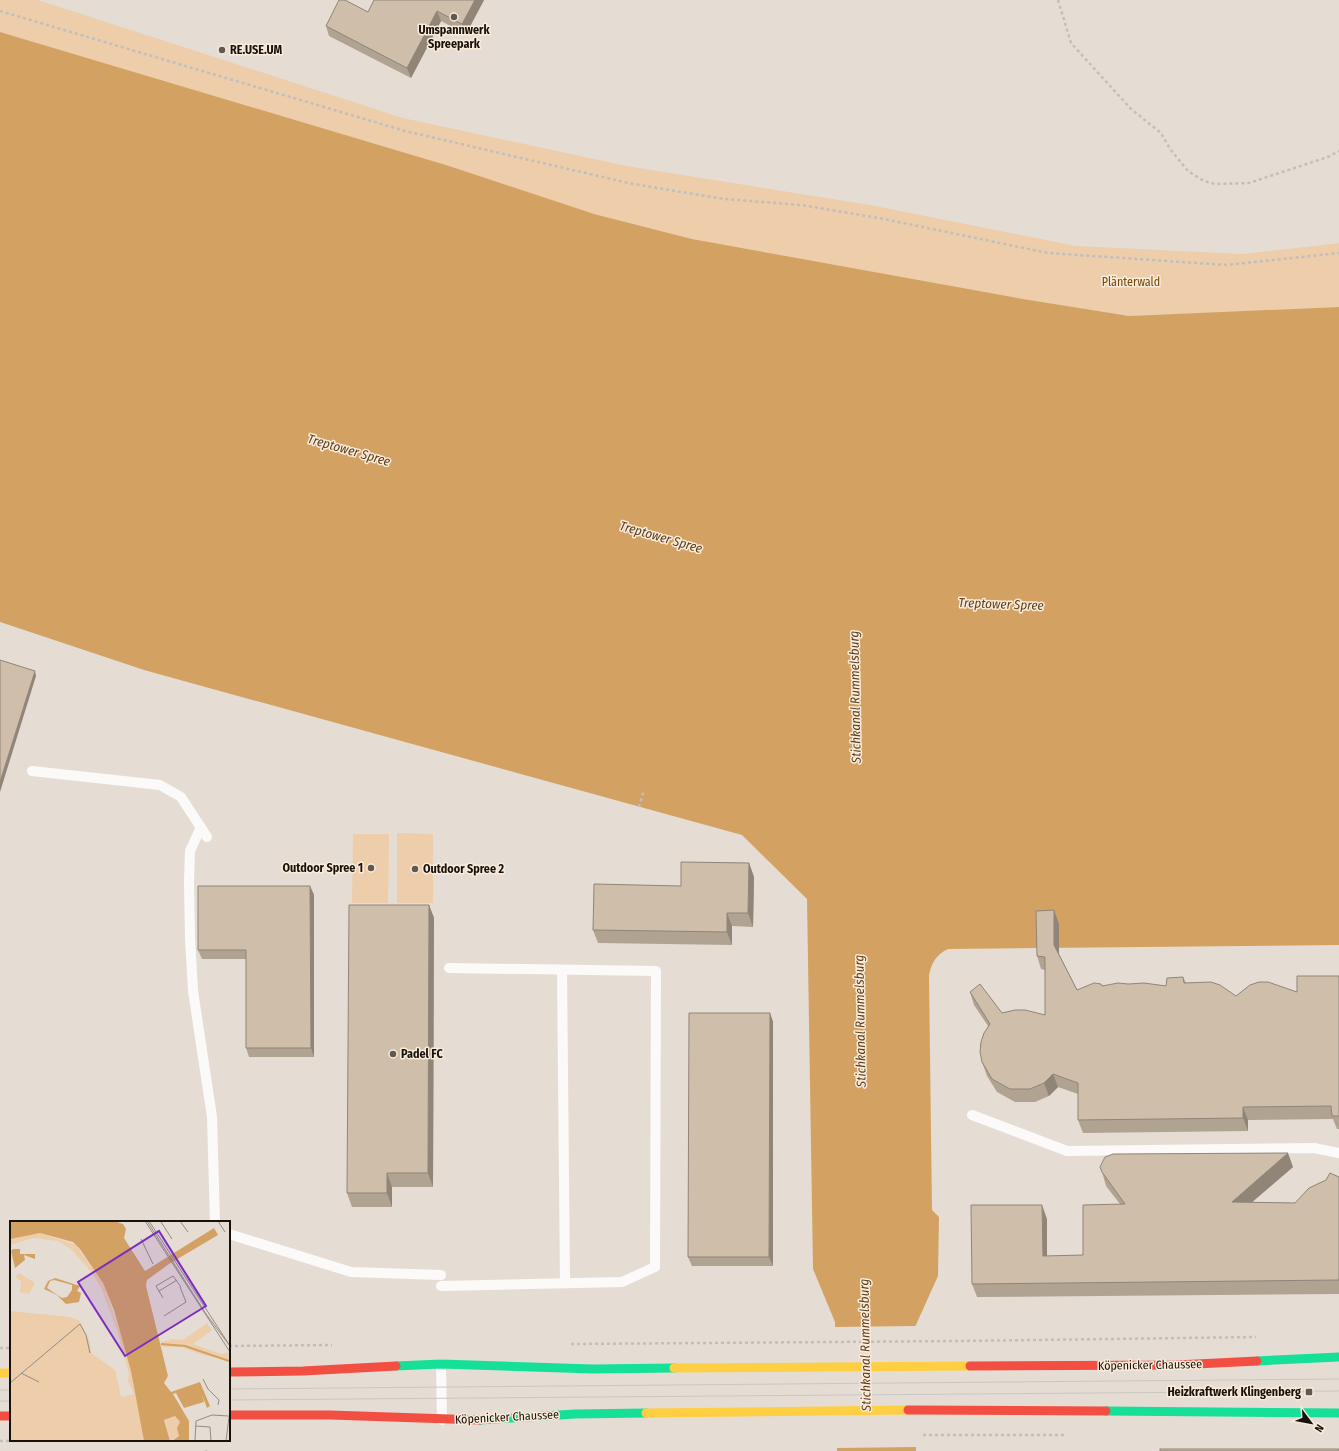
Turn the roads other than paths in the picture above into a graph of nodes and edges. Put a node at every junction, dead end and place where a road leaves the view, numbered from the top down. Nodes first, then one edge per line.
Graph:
1 (32, 772) dead end
2 (201, 827) junction
3 (207, 837) dead end
4 (448, 968) dead end
5 (562, 970) junction
6 (972, 1115) dead end
7 (1339, 1153) edge
8 (215, 1221) edge
9 (230, 1234) edge
10 (565, 1283) junction
11 (1339, 1357) edge
12 (441, 1364) junction
13 (230, 1372) edge
14 (1339, 1413) edge
15 (230, 1415) edge
16 (442, 1420) junction

1 - 2 lane
2 - 3 lane
2 - 8 lane
4 - 5 lane
5 - 10 lane
5 - 10 lane
6 - 7 lane
9 - 10 lane
11 - 12 main road, Köpenicker Chaussee
12 - 13 main road
12 - 16 lane
14 - 16 main road, Köpenicker Chaussee
15 - 16 main road, Köpenicker Chaussee

